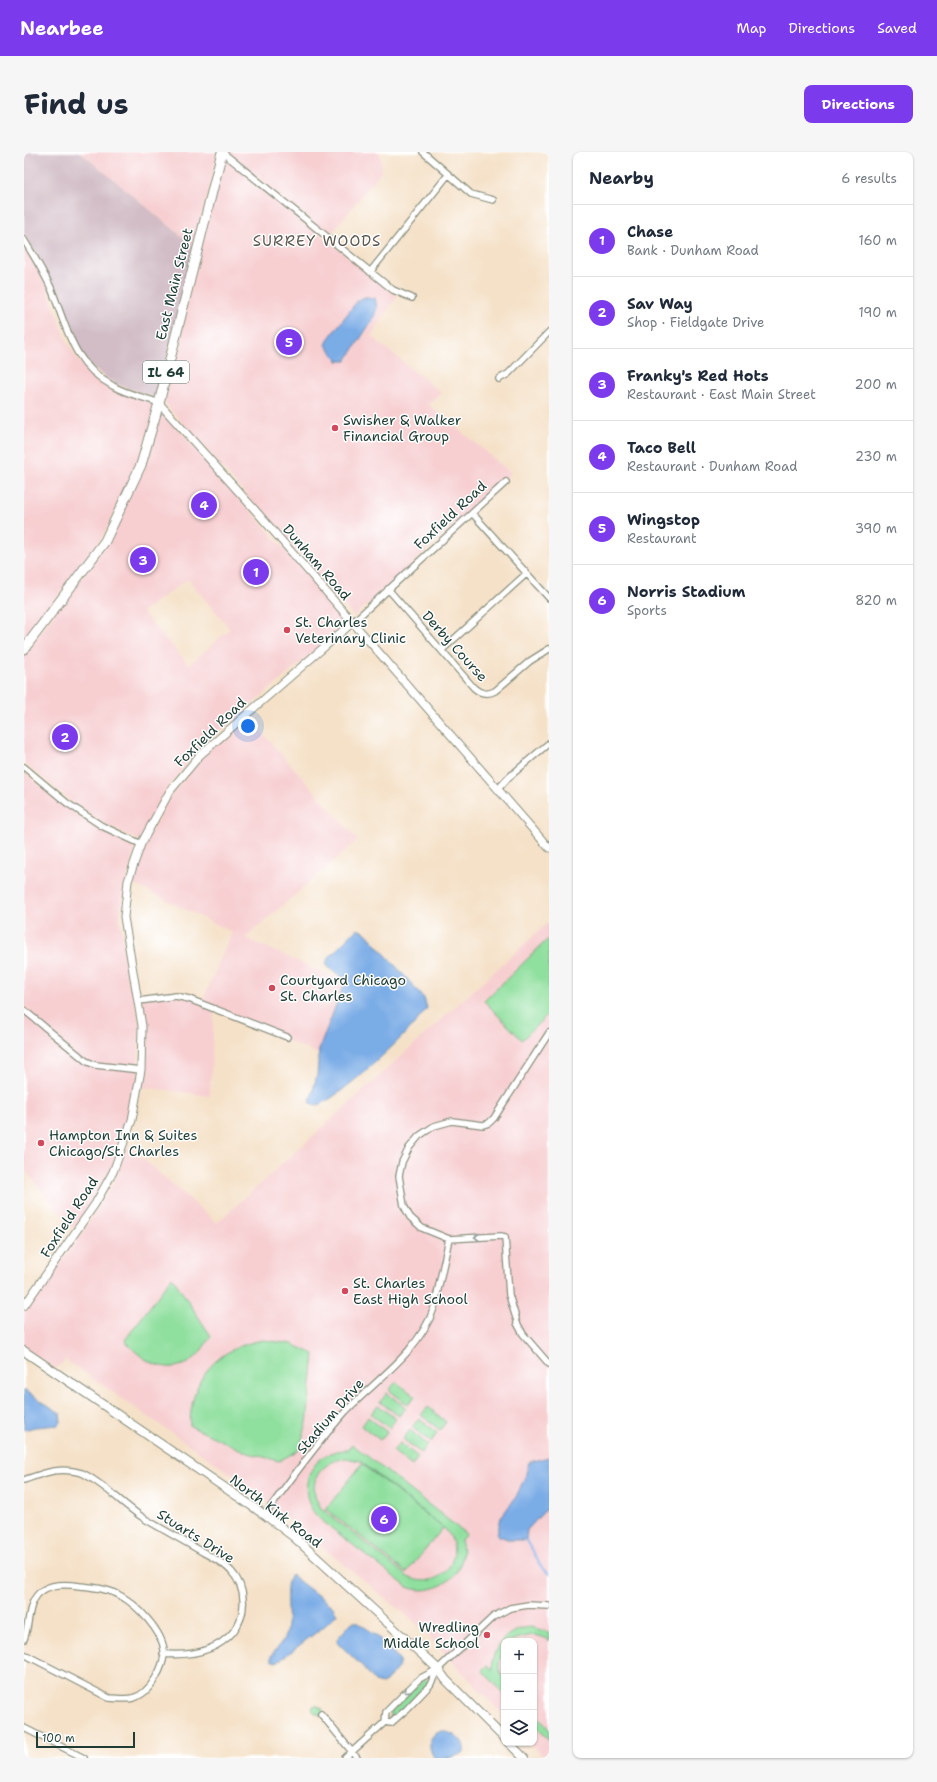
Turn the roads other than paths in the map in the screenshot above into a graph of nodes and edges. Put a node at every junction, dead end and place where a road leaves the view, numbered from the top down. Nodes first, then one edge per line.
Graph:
1 (222, 152) edge
2 (423, 152) edge
3 (448, 175) junction
4 (492, 200) dead end
5 (24, 240) edge
6 (370, 272) junction
7 (412, 298) dead end
8 (549, 332) edge
9 (499, 379) dead end
10 (159, 403) junction
11 (506, 482) dead end
12 (472, 513) junction
13 (526, 574) junction
14 (388, 589) junction
15 (549, 598) edge
16 (353, 622) junction
17 (24, 649) edge
18 (549, 649) edge
19 (442, 650) junction
20 (549, 743) edge
21 (24, 767) edge
22 (498, 789) junction
23 (141, 844) junction
24 (549, 848) edge
25 (139, 1001) junction
26 (24, 1010) edge
27 (549, 1034) edge
28 (287, 1037) dead end
29 (141, 1070) junction
30 (449, 1238) junction
31 (24, 1306) edge
32 (24, 1351) edge
33 (549, 1364) edge
34 (24, 1480) edge
35 (265, 1515) junction
36 (549, 1606) edge
37 (24, 1639) edge
38 (24, 1654) edge
39 (163, 1654) junction
40 (438, 1669) junction
41 (321, 1714) dead end
42 (385, 1722) junction
43 (24, 1728) edge
44 (501, 1735) edge
45 (512, 1746) edge
46 (352, 1752) junction
47 (84, 1758) edge
48 (346, 1758) edge
49 (357, 1758) edge
50 (524, 1758) edge

1 - 6 street
1 - 10 main road, East Main Street / IL 64
2 - 3 street
3 - 4 street
3 - 6 street
5 - 10 street
6 - 7 street
8 - 9 street
10 - 16 street, Dunham Road
10 - 17 main road, East Main Street / IL 64
11 - 12 street, Foxfield Road
12 - 13 street
12 - 14 street, Foxfield Road
13 - 15 street
13 - 19 street
14 - 16 street, Foxfield Road
14 - 19 street, Derby Course
16 - 22 street, Dunham Road
16 - 23 street, Foxfield Road
18 - 19 street, Derby Course
20 - 22 street
21 - 23 street
22 - 24 street, Dunham Road
23 - 25 street, Foxfield Road
25 - 28 street
25 - 29 street, Foxfield Road
26 - 29 street
27 - 30 street
29 - 31 street, Foxfield Road
33 -> 30 street
30 - 35 street, Stadium Drive
32 - 35 main road, North Kirk Road
34 - 39 street, Stuarts Drive
35 - 40 main road, North Kirk Road
36 - 40 street
37 - 39 street
38 - 39 street
40 -> 42 street
40 - 42 street
40 - 44 main road, North Kirk Road
41 - 46 street
42 - 46 street
43 - 47 street
45 - 50 main road
46 - 48 street
46 - 49 street

